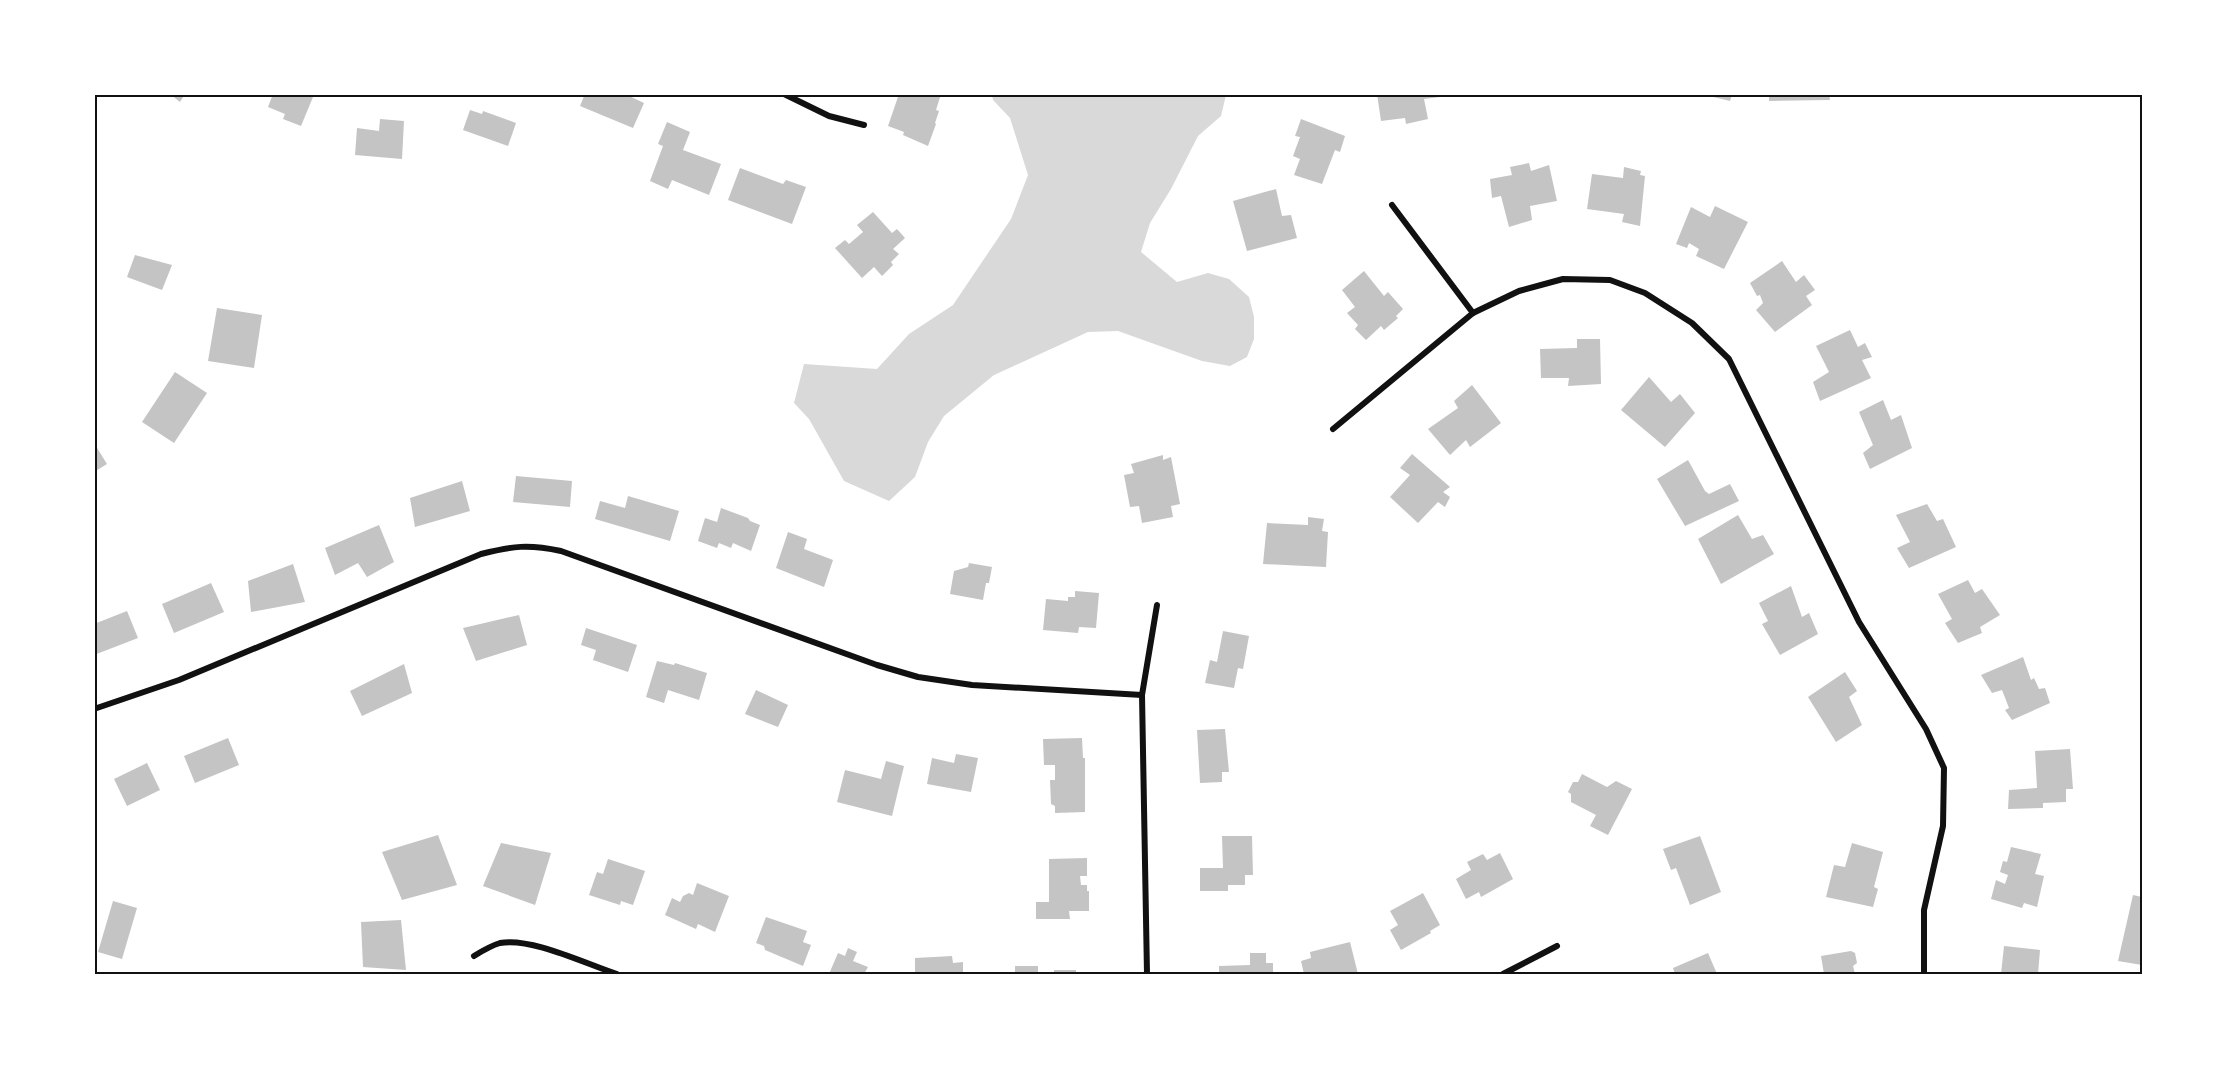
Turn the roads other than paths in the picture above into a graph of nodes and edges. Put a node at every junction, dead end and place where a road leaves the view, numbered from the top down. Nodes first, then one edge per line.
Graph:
1 (784, 94) edge
2 (864, 125) dead end
3 (1392, 205) dead end
4 (1473, 313) junction
5 (1333, 429) dead end
6 (1157, 605) dead end
7 (1142, 695) junction
8 (94, 709) edge
9 (1557, 946) dead end
10 (474, 956) dead end
11 (617, 975) edge
12 (1147, 975) edge
13 (1503, 975) edge
14 (1923, 975) edge

1 - 2 street
3 - 4 street
4 - 5 street
4 - 14 street
6 - 7 street
7 - 8 street
7 - 12 street
9 - 13 street
10 - 11 street

